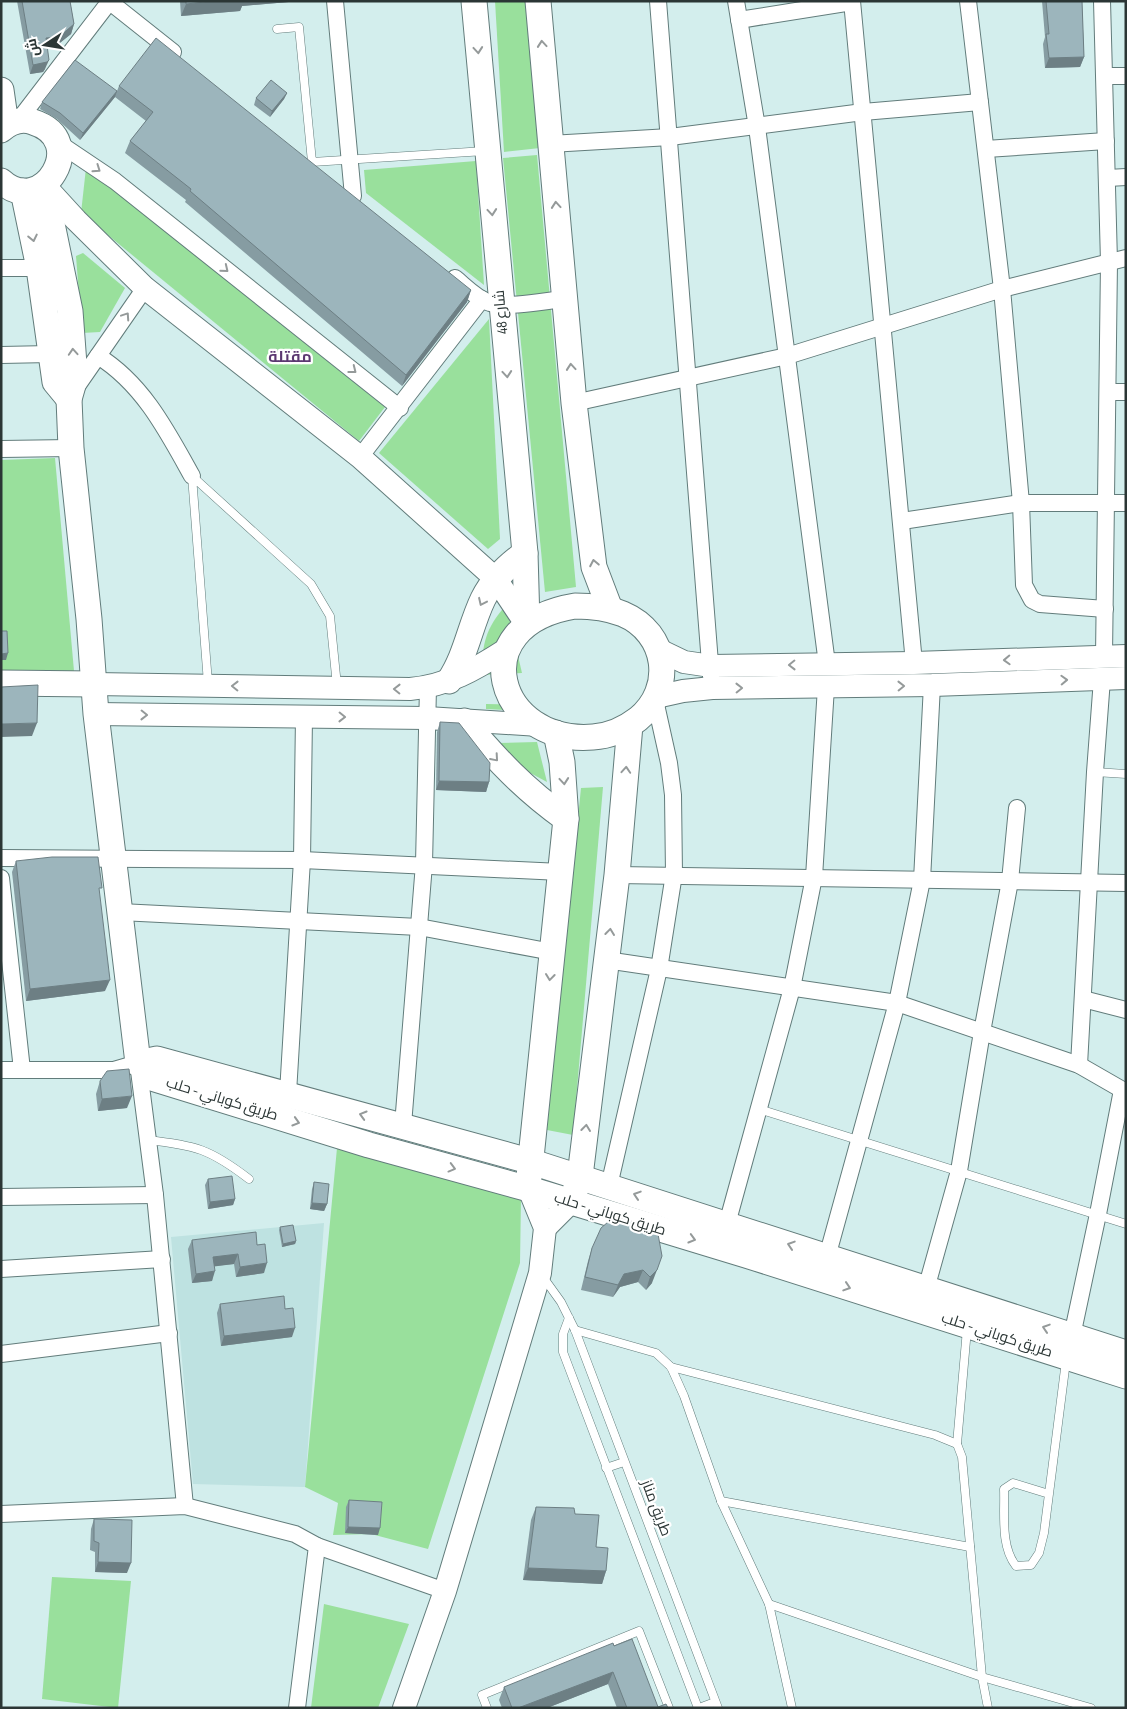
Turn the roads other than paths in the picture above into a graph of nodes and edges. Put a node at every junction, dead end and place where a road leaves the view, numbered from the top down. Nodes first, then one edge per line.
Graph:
1 (334, 1) edge
2 (474, 1) edge
3 (538, 1) edge
4 (658, 1) edge
5 (736, 1) edge
6 (852, 1) edge
7 (968, 1) edge
8 (1102, 1) edge
9 (110, 2) edge
10 (739, 20) junction
11 (277, 29) dead end
12 (187, 64) edge
13 (1104, 76) junction
14 (1126, 76) edge
15 (1, 90) edge
16 (980, 102) junction
17 (863, 112) junction
18 (8, 125) edge
19 (757, 127) junction
20 (670, 137) junction
21 (1106, 141) junction
22 (57, 142) junction
23 (550, 144) junction
24 (986, 149) junction
25 (296, 150) edge
26 (487, 151) junction
27 (350, 159) junction
28 (312, 162) junction
29 (1126, 177) edge
30 (1108, 178) junction
31 (23, 185) edge
32 (353, 196) junction
33 (368, 208) edge
34 (1126, 258) edge
35 (1109, 262) junction
36 (1, 268) edge
37 (39, 268) junction
38 (445, 270) edge
39 (145, 288) junction
40 (1002, 289) junction
41 (564, 299) junction
42 (491, 302) junction
43 (882, 327) junction
44 (50, 354) junction
45 (1, 355) edge
46 (98, 356) junction
47 (787, 356) junction
48 (689, 379) junction
49 (1108, 392) junction
50 (1126, 392) edge
51 (69, 400) junction
52 (574, 403) junction
53 (400, 408) junction
54 (71, 448) junction
55 (1, 449) edge
56 (360, 457) junction
57 (192, 476) junction
58 (1021, 503) junction
59 (1107, 503) junction
60 (1126, 504) edge
61 (902, 521) junction
62 (525, 553) junction
63 (496, 579) junction
64 (610, 609) junction
65 (1105, 609) junction
66 (526, 624) junction
67 (506, 649) junction
68 (659, 650) junction
69 (1115, 656) edge
70 (914, 663) junction
71 (827, 664) junction
72 (712, 677) junction
73 (1102, 678) junction
74 (1126, 678) edge
75 (1, 683) edge
76 (94, 684) junction
77 (438, 684) junction
78 (208, 685) junction
79 (932, 685) junction
80 (826, 687) junction
81 (338, 688) junction
82 (656, 699) junction
83 (96, 714) junction
84 (304, 717) junction
85 (427, 718) junction
86 (464, 720) junction
87 (630, 725) junction
88 (548, 729) junction
89 (1094, 772) junction
90 (1126, 774) edge
91 (1017, 808) dead end
92 (566, 819) junction
93 (113, 857) junction
94 (1, 858) edge
95 (302, 860) junction
96 (424, 864) junction
97 (561, 872) junction
98 (674, 874) junction
99 (616, 875) junction
100 (814, 877) junction
101 (1, 878) edge
102 (922, 880) junction
103 (1010, 881) junction
104 (1089, 883) junction
105 (1126, 883) edge
106 (120, 912) junction
107 (298, 919) junction
108 (419, 927) junction
109 (4, 938) edge
110 (552, 952) junction
111 (606, 960) junction
112 (659, 968) junction
113 (792, 988) junction
114 (1083, 999) junction
115 (897, 1003) junction
116 (1126, 1010) edge
117 (982, 1032) junction
118 (138, 1063) junction
119 (1079, 1065) junction
120 (1, 1070) edge
121 (22, 1070) junction
122 (1124, 1091) edge
123 (288, 1094) junction
124 (759, 1109) junction
125 (403, 1126) junction
126 (147, 1140) junction
127 (859, 1140) junction
128 (528, 1161) junction
129 (960, 1171) junction
130 (580, 1176) junction
131 (249, 1179) dead end
132 (609, 1186) junction
133 (528, 1189) junction
134 (156, 1195) junction
135 (1, 1197) edge
136 (571, 1202) junction
137 (1098, 1214) junction
138 (727, 1224) junction
139 (1126, 1224) edge
140 (545, 1228) junction
141 (827, 1257) junction
142 (162, 1259) junction
143 (1, 1269) edge
144 (540, 1273) junction
145 (926, 1289) junction
146 (569, 1318) junction
147 (967, 1325) junction
148 (575, 1330) junction
149 (169, 1333) junction
150 (1069, 1347) junction
151 (1126, 1353) edge
152 (1, 1354) edge
153 (1098, 1356) junction
154 (671, 1367) junction
155 (1126, 1376) edge
156 (957, 1444) junction
157 (624, 1462) junction
158 (606, 1468) junction
159 (1049, 1494) junction
160 (721, 1502) junction
161 (185, 1506) junction
162 (1, 1514) edge
163 (318, 1546) junction
164 (970, 1547) junction
165 (445, 1590) junction
166 (769, 1604) junction
167 (982, 1677) junction
168 (717, 1705) edge
169 (297, 1708) edge
170 (404, 1708) edge
171 (487, 1708) edge
172 (669, 1708) edge
173 (698, 1708) edge
174 (792, 1708) edge
175 (988, 1708) edge
176 (1091, 1708) edge

1 - 27 street
2 -> 26 main road, 48 شارع
23 -> 3 main road
4 - 20 street
5 - 10 street
6 - 10 street
6 - 17 street
7 - 16 street
8 - 13 street
9 - 12 street
9 - 18 street
10 - 19 street
11 - 28 lane
13 - 14 street
13 - 21 street
15 - 18 main road
16 - 17 street
16 - 24 street
17 - 19 street
17 - 43 street
18 - 22 main road
19 - 20 street
19 - 47 street
20 - 23 street
20 - 48 street
21 - 24 street
21 - 30 street
22 - 31 main road
22 -> 53 street
41 -> 23 main road
24 - 40 street
25 - 28 street
26 - 27 lane
26 -> 42 main road, 48 شارع
27 - 28 lane
27 - 32 street
28 - 32 street
29 - 30 street
30 - 35 street
31 -> 37 main road
31 - 39 street
51 -> 31 main road
32 - 33 street
34 - 35 street
35 - 40 street
35 - 49 street
36 - 37 street
37 - 44 main road
38 - 42 street
46 -> 39 street
39 - 56 street
40 - 43 street
40 - 58 street
41 - 42 street
52 -> 41 main road
42 - 53 street
42 -> 62 main road, 48 شارع
43 - 47 street
43 - 61 street
44 - 45 street
44 - 51 main road
46 - 51 street
46 - 57 street
47 - 48 street
47 - 71 street
48 - 52 street
48 - 72 street
49 - 50 street
49 - 59 street
51 - 54 main road
64 -> 52 main road
53 - 56 street
54 - 55 street
54 - 76 main road
56 - 63 street
57 - 78 lane
57 - 81 lane
58 - 59 street
58 - 61 street
58 - 65 street
59 - 60 street
59 - 65 street
61 - 70 street
62 - 63 main road
62 - 66 main road, 48 شارع
63 - 66 street
63 -> 77 main road
64 - 66 main road
64 - 68 main road
65 - 69 street
66 - 67 main road
67 - 77 street
67 - 88 main road
68 - 72 street
68 - 82 main road
69 -> 70 street
70 - 71 street
71 -> 72 street
72 -> 80 street
72 - 82 street
73 - 74 street
79 -> 73 street
73 - 89 street
75 - 76 main road
76 - 78 street
76 - 83 main road
77 -> 81 street
77 - 85 street
81 -> 78 street
80 -> 79 street
79 - 102 street
80 - 100 street
82 - 87 main road
82 - 98 street
83 -> 84 street
83 - 93 main road
84 -> 85 street
84 - 95 street
85 - 86 street
85 - 96 street
86 - 88 street
86 -> 92 main road
87 - 88 main road
99 -> 87 main road
88 -> 92 main road
89 - 90 lane
89 - 104 street
91 - 103 street
92 - 97 main road
93 - 94 street
93 - 95 street
93 - 106 main road
95 - 96 street
95 - 107 street
96 - 97 street
96 - 108 street
97 - 110 main road
98 - 99 street
98 - 100 street
98 - 112 street
111 -> 99 main road
100 - 102 street
100 - 113 street
101 - 109 street
102 - 103 street
102 - 115 street
103 - 104 street
103 - 117 street
104 - 105 street
104 - 114 street
106 - 107 street
106 - 118 main road
107 - 108 street
107 - 123 street
108 - 110 street
108 - 125 street
109 - 121 street
110 -> 128 main road
111 - 112 street
130 -> 111 main road
112 - 113 street
112 - 132 street
113 - 115 street
113 - 124 street
114 - 116 street
114 - 119 street
115 - 117 street
115 - 127 street
117 - 119 street
117 - 129 street
118 - 121 street
118 - 123 main road, طريق كوباني - حلب
118 - 126 street
118 -> 133 main road, طريق كوباني - حلب
119 - 122 street
120 - 121 street
122 - 137 street
125 -> 123 main road, طريق كوباني - حلب
124 - 127 lane
124 - 138 street
125 - 128 main road, طريق كوباني - حلب
126 - 131 lane
126 - 134 street
127 - 129 lane
127 - 141 street
128 - 130 main road, طريق كوباني - حلب
128 - 133 main road
129 - 137 lane
129 - 145 street
130 - 132 main road, طريق كوباني - حلب
130 - 136 main road
138 -> 132 main road, طريق كوباني - حلب
133 - 136 main road, طريق كوباني - حلب
133 - 140 street
134 - 135 street
134 - 142 street
136 - 140 street
136 -> 147 main road, طريق كوباني - حلب
137 - 139 lane
137 - 150 street
141 -> 138 main road, طريق كوباني - حلب
140 - 144 street
141 - 145 main road, طريق كوباني - حلب
142 - 143 street
142 - 149 street
144 - 146 lane, طريق مناز
144 - 165 street
150 -> 145 main road, طريق كوباني - حلب
146 - 148 lane, طريق مناز
146 - 158 lane
147 - 150 main road, طريق كوباني - حلب
147 - 156 lane
148 - 154 lane
148 - 157 lane, طريق مناز
149 - 152 street
149 - 161 street
150 - 153 main road, طريق كوباني - حلب
150 - 159 lane
151 - 153 main road, طريق كوباني - حلب
153 - 155 main road, طريق كوباني - حلب
154 - 156 lane
154 - 160 lane
156 - 164 lane
157 - 158 lane
157 - 168 lane, طريق مناز
158 - 173 lane
159 - 159 lane
160 - 164 lane
160 - 166 lane
161 - 162 street
161 - 163 street
163 - 165 street
163 - 169 street
164 - 167 lane
165 - 170 street
166 - 167 lane
166 - 174 lane
167 - 175 lane
167 - 176 lane
168 - 173 lane
171 - 172 lane

